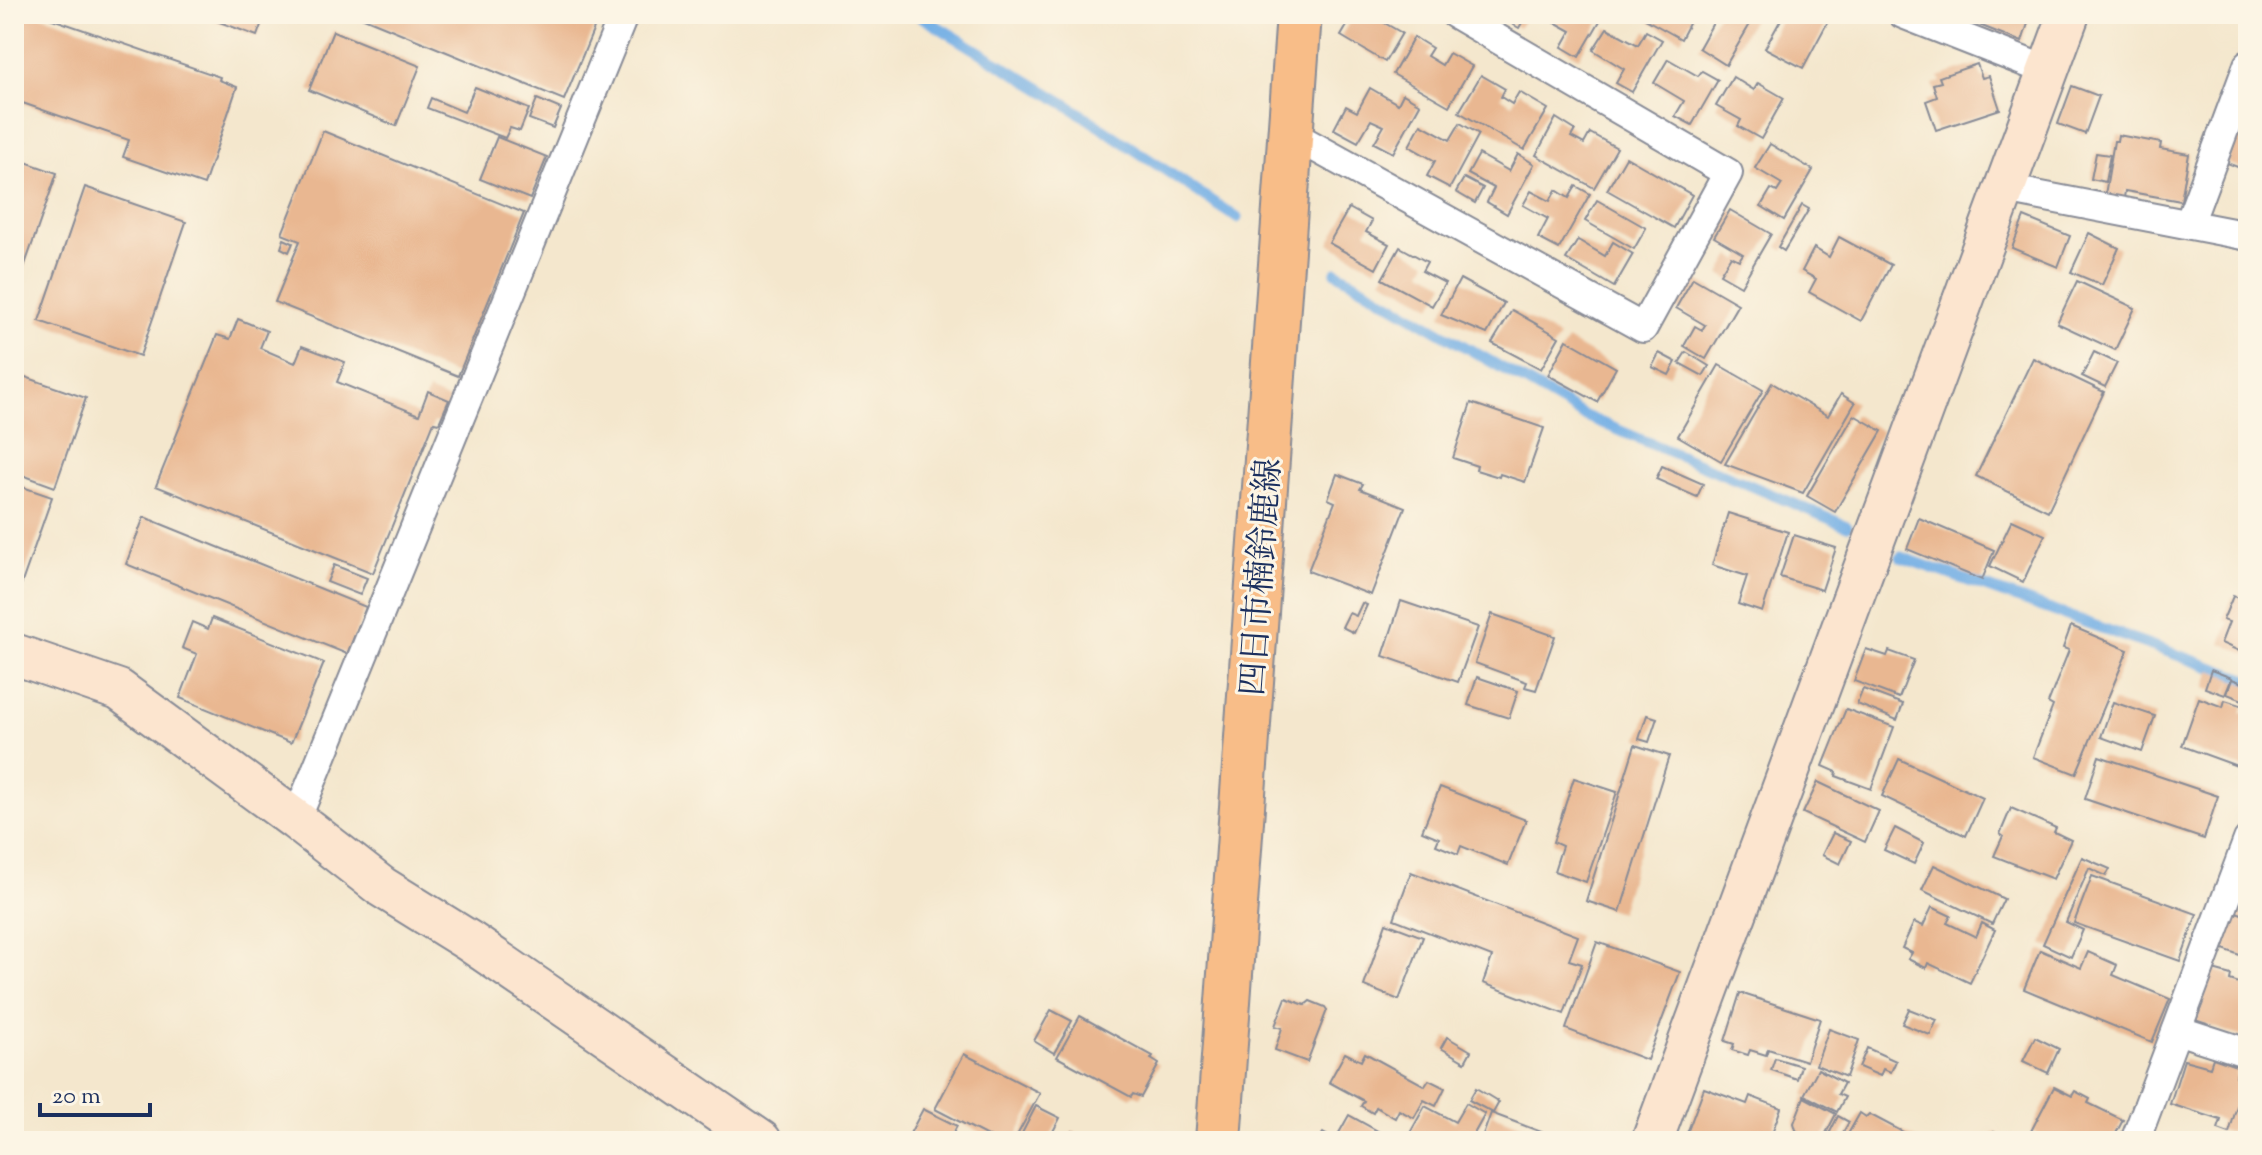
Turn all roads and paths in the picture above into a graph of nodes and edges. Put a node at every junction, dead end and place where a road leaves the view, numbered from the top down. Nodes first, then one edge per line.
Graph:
1 (624, 14) edge
2 (1299, 14) edge
3 (1455, 14) edge
4 (1903, 14) edge
5 (2069, 14) edge
6 (2248, 65) edge
7 (2048, 71) junction
8 (1291, 134) junction
9 (2005, 189) junction
10 (2189, 224) junction
11 (2248, 236) edge
12 (14, 654) edge
13 (296, 820) junction
14 (2248, 840) edge
15 (2177, 1030) junction
16 (2248, 1053) edge
17 (761, 1141) edge
18 (1218, 1141) edge
19 (1652, 1141) edge
20 (2135, 1141) edge

1 - 13 street
2 - 8 main road, 四日市楠鈴鹿線
3 - 8 street
4 - 7 street
5 - 7 street
6 - 10 street
7 - 9 street
8 - 18 main road, 四日市楠鈴鹿線
9 - 10 street
9 - 19 street
10 - 11 street
12 - 13 street
13 - 17 street
14 - 15 street
15 - 16 street
15 - 20 street

